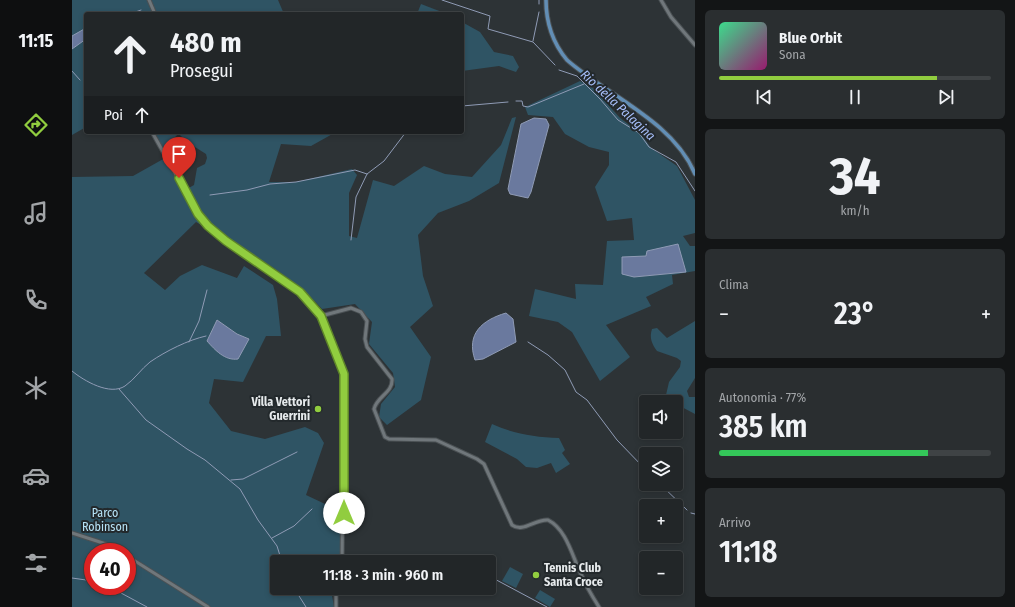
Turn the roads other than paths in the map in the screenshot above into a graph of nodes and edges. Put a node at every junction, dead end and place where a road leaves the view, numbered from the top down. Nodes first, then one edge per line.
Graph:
1 (149, 0) edge
2 (546, 0) edge
3 (661, 0) edge
4 (154, 12) edge
5 (695, 45) edge
6 (153, 134) edge
7 (695, 174) edge
8 (321, 316) junction
9 (72, 533) edge
10 (103, 543) edge
11 (342, 555) edge
12 (136, 562) edge
13 (336, 595) edge
14 (208, 607) edge
15 (336, 607) edge
16 (600, 607) edge

1 - 4 street
2 - 7 main road
3 - 5 street
6 - 8 street
8 - 11 street
8 - 16 street
9 - 10 street
12 - 14 street
13 - 15 street

